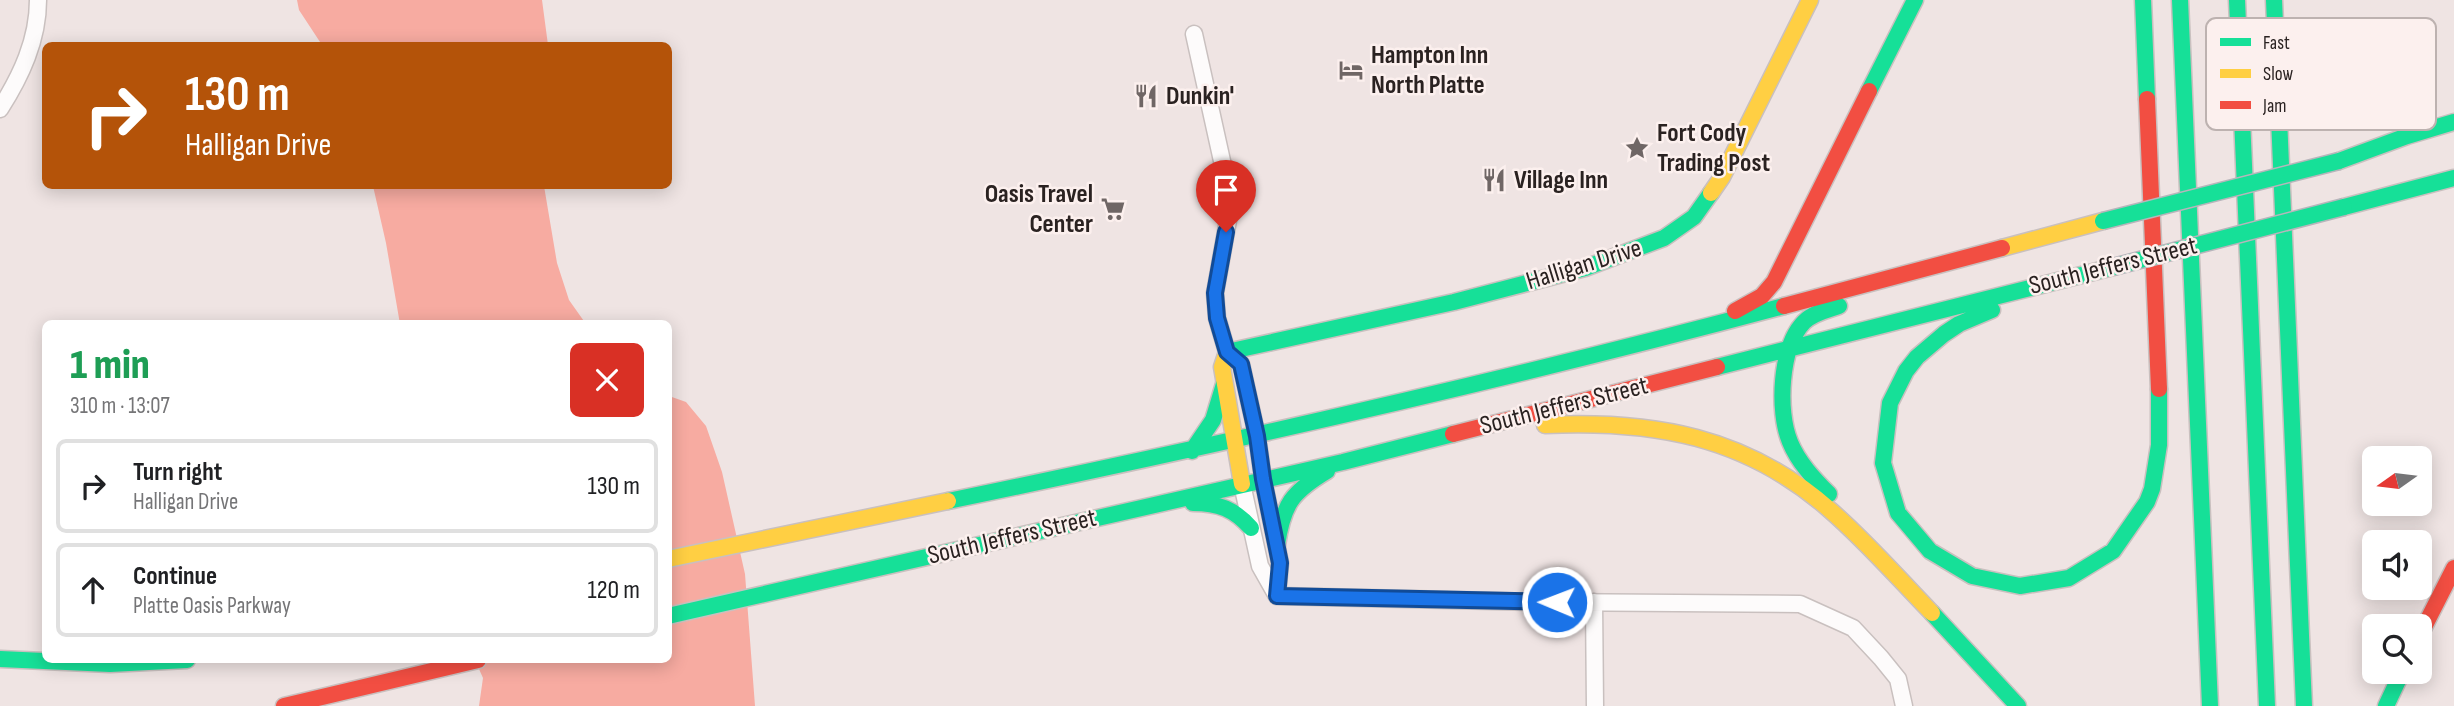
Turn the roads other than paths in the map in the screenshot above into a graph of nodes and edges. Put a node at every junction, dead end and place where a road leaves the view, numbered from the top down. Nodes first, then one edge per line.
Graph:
1 (38, 0) edge
2 (1810, 0) edge
3 (1915, 0) edge
4 (2143, 0) edge
5 (2180, 0) edge
6 (2237, 0) edge
7 (2274, 0) edge
8 (2238, 18) edge
9 (2275, 18) edge
10 (1194, 34) dead end
11 (0, 109) edge
12 (2454, 122) edge
13 (2436, 127) edge
14 (2243, 130) edge
15 (2280, 130) edge
16 (2427, 130) edge
17 (2454, 133) edge
18 (2339, 162) junction
19 (2454, 178) edge
20 (1969, 258) junction
21 (2113, 267) junction
22 (1684, 333) junction
23 (1791, 349) junction
24 (1227, 352) junction
25 (1224, 384) junction
26 (1469, 430) junction
27 (1257, 436) junction
28 (1236, 441) junction
29 (1192, 451) junction
30 (1343, 463) junction
31 (1263, 479) junction
32 (1242, 484) junction
33 (1162, 502) junction
34 (1251, 528) junction
35 (1277, 544) junction
36 (672, 558) edge
37 (2454, 568) edge
38 (1277, 596) junction
39 (1594, 602) junction
40 (2431, 614) edge
41 (672, 615) edge
42 (1953, 634) junction
43 (0, 659) edge
44 (42, 661) edge
45 (71, 663) edge
46 (114, 663) edge
47 (465, 663) edge
48 (2396, 684) edge
49 (284, 706) edge
50 (1595, 706) edge
51 (1904, 706) edge
52 (2018, 706) edge
53 (2210, 706) edge
54 (2267, 706) edge
55 (2304, 706) edge
56 (2386, 706) edge

1 - 11 street
2 - 24 main road, Halligan Drive
3 - 22 main road
4 - 21 main road
5 - 53 main road
6 - 8 main road
7 - 9 main road
10 - 24 street
12 - 13 main road
14 - 54 main road
15 - 55 main road
16 - 18 main road
17 - 18 main road, South Jeffers Street
18 - 20 main road, South Jeffers Street, bridge
19 - 21 main road, South Jeffers Street, bridge
20 - 22 main road, South Jeffers Street
20 - 23 main road
21 - 23 main road, South Jeffers Street
22 - 27 main road, South Jeffers Street
23 - 26 main road, South Jeffers Street
23 - 42 main road
24 - 25 main road
24 - 27 main road
25 - 28 main road
25 - 29 main road
26 - 30 main road, South Jeffers Street
26 - 42 main road
27 - 28 main road, South Jeffers Street
27 - 31 main road
28 - 29 main road, South Jeffers Street
28 - 32 main road
29 - 36 main road, South Jeffers Street
30 - 31 main road, South Jeffers Street
30 - 35 main road
31 - 32 main road, South Jeffers Street
31 - 35 street
32 - 33 main road, South Jeffers Street
32 - 34 street
33 - 34 main road
33 - 41 main road, South Jeffers Street
34 - 38 street
35 - 38 street
37 - 40 main road
38 - 39 street
39 - 50 street
39 - 51 street
42 - 52 main road
43 - 44 main road
45 - 46 main road
47 - 49 main road
48 - 56 main road

